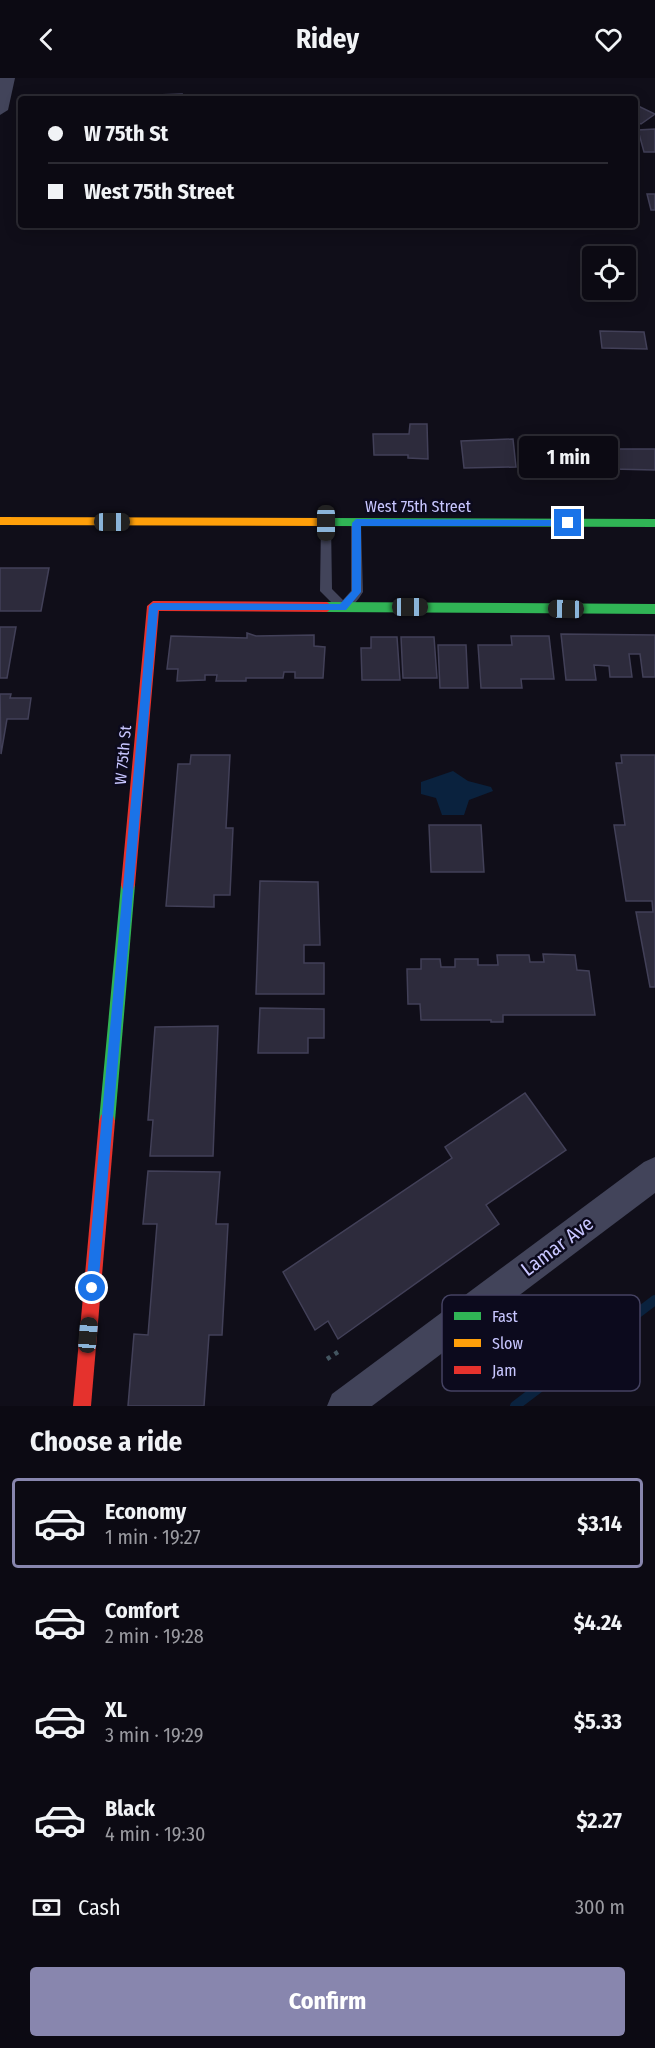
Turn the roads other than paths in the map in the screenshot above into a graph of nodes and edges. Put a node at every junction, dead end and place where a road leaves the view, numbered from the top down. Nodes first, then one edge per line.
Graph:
1 (7, 78) edge
2 (0, 110) edge
3 (0, 521) edge
4 (326, 523) junction
5 (356, 523) junction
6 (655, 523) edge
7 (343, 607) junction
8 (655, 609) edge
9 (655, 1173) edge
10 (492, 1295) edge
11 (442, 1333) edge
12 (82, 1406) edge
13 (344, 1406) edge

1 - 2 street
3 - 4 street, West 75th Street
4 - 5 street, West 75th Street
4 - 7 lane
5 - 6 street, West 75th Street
5 - 7 lane
7 - 8 street, W 75th St
7 - 12 street, W 75th St
9 - 10 street, Lamar Ave
11 - 13 street, Lamar Ave

